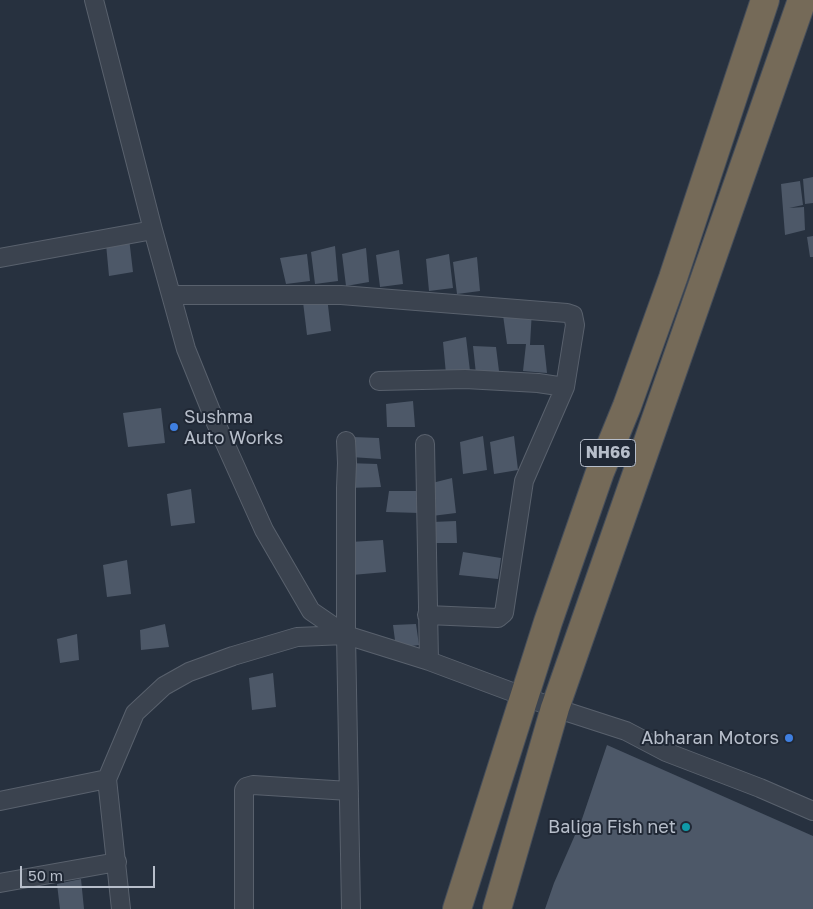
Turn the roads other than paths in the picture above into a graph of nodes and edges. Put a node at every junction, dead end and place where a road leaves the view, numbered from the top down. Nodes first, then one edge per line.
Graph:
1 (94, 0) edge
2 (765, 0) edge
3 (802, 0) edge
4 (153, 230) junction
5 (0, 258) edge
6 (172, 295) junction
7 (379, 381) dead end
8 (565, 387) junction
9 (346, 440) dead end
10 (425, 444) dead end
11 (427, 616) junction
12 (346, 635) junction
13 (429, 661) junction
14 (525, 696) junction
15 (555, 708) junction
16 (107, 779) junction
17 (349, 791) junction
18 (0, 801) edge
19 (813, 811) edge
20 (117, 862) junction
21 (0, 884) edge
22 (121, 909) edge
23 (244, 909) edge
24 (351, 909) edge
25 (457, 909) edge
26 (497, 909) edge

1 - 4 street
2 - 14 highway, NH66
3 - 15 highway, NH66
4 - 5 street
4 - 6 street
6 - 8 street
6 - 12 street
7 - 8 street
8 - 11 street
9 - 12 street
10 - 11 street
11 - 13 street
12 - 13 street
12 - 16 street
12 - 17 street
13 - 14 street
14 - 15 street
14 - 25 highway, NH66
15 - 19 street
15 - 26 highway, NH66
16 - 18 street
16 - 20 street
17 - 23 street
17 - 24 street
20 - 21 street
20 - 22 street

